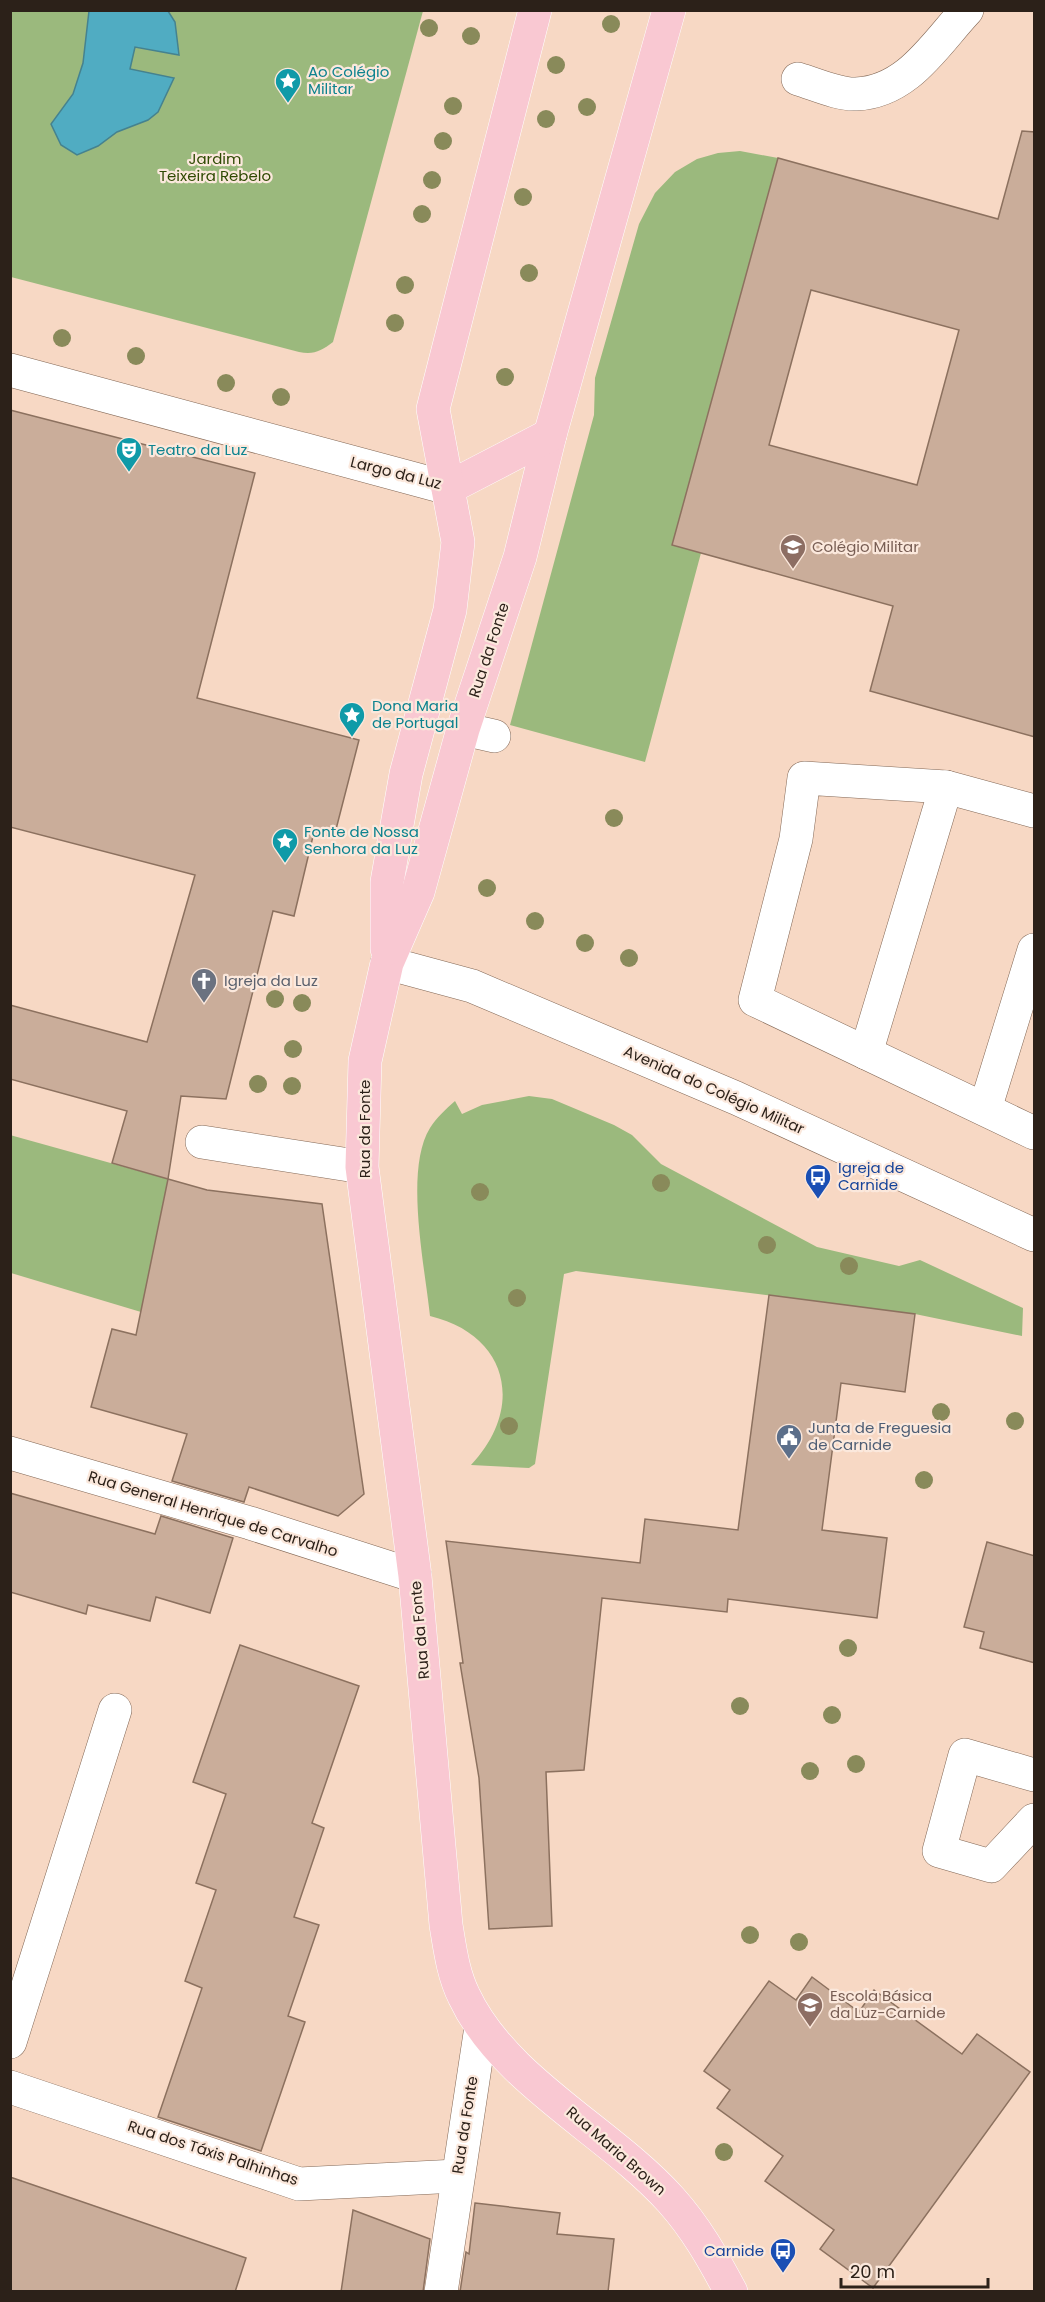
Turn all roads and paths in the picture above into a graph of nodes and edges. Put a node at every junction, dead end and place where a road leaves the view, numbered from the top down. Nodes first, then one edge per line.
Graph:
1 (535, 10) edge
2 (669, 10) edge
3 (967, 10) edge
4 (798, 79) dead end
5 (10, 370) edge
6 (550, 435) junction
7 (448, 488) junction
8 (946, 787) junction
9 (1035, 811) edge
10 (1035, 950) edge
11 (387, 963) junction
12 (866, 1053) junction
13 (985, 1109) junction
14 (1035, 1133) edge
15 (202, 1142) dead end
16 (363, 1167) junction
17 (1035, 1235) edge
18 (10, 1453) edge
19 (415, 1576) junction
20 (115, 1710) dead end
21 (1035, 1775) edge
22 (1035, 1820) edge
23 (481, 2027) junction
24 (10, 2042) edge
25 (10, 2086) edge
26 (457, 2176) junction
27 (441, 2292) edge
28 (731, 2292) edge

1 - 7 main road, Largo da Luz
2 - 6 main road
3 - 4 street
5 - 7 street, Largo da Luz
6 - 7 main road
6 - 11 main road, Rua da Fonte
7 - 11 main road, Rua da Fonte
8 - 9 street
8 - 12 street
8 - 12 street
10 - 13 street
11 - 16 main road, Rua da Fonte
11 - 17 street, Avenida do Colégio Militar
12 - 13 street
13 - 14 street
15 - 16 street
16 - 19 main road, Rua da Fonte
18 - 19 street, Rua General Henrique de Carvalho
19 - 23 main road, Rua da Fonte
20 - 24 street
21 - 22 street
23 - 26 street, Rua da Fonte
23 - 28 main road, Rua Maria Brown
25 - 26 street, Rua dos Táxis Palhinhas
26 - 27 street, Rua da Fonte

